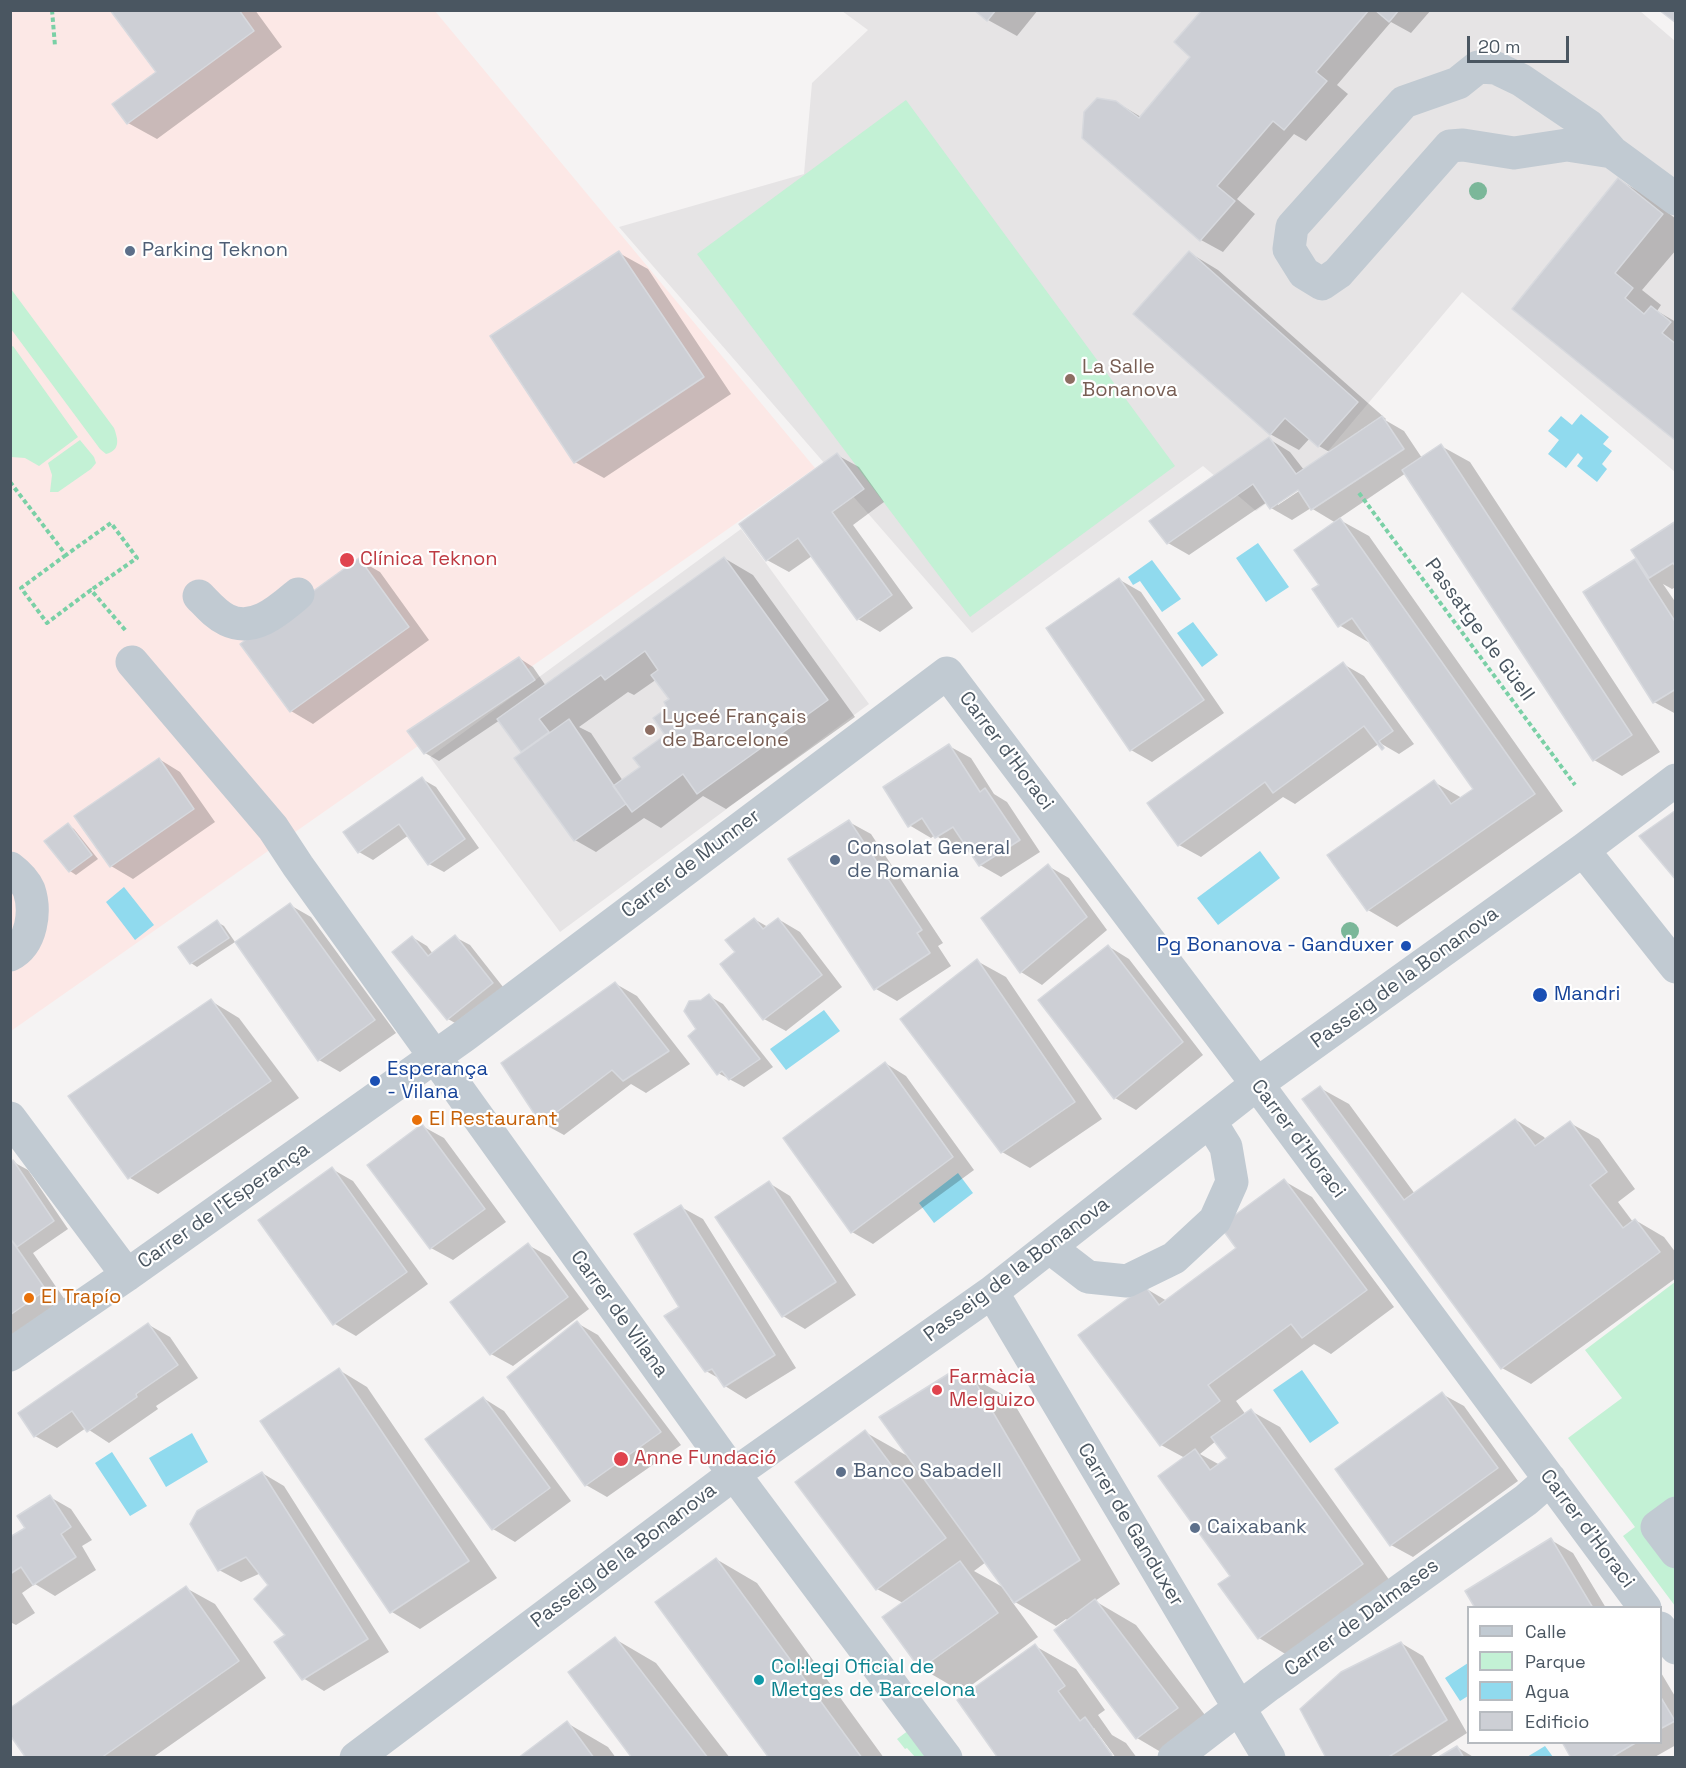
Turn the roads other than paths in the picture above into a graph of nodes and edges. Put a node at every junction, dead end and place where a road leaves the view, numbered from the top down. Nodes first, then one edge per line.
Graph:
1 (1612, 152) junction
2 (1676, 199) edge
3 (298, 594) dead end
4 (199, 596) dead end
5 (131, 649) road end
6 (947, 673) joint
7 (1676, 780) edge
8 (1583, 850) junction
9 (10, 868) edge
10 (10, 955) edge
11 (1676, 967) edge
12 (435, 1056) junction
13 (1257, 1084) junction
14 (10, 1118) edge
15 (1210, 1121) junction
16 (1049, 1247) junction
17 (127, 1275) junction
18 (992, 1292) junction
19 (10, 1355) edge
20 (734, 1474) junction
21 (1550, 1479) junction
22 (1676, 1513) edge
23 (1676, 1552) edge
24 (1644, 1606) edge
25 (1662, 1630) edge
26 (1676, 1648) edge
27 (1239, 1709) junction
28 (356, 1758) edge
29 (946, 1758) edge
30 (1173, 1758) edge
31 (1269, 1758) edge

1 - 1 street
1 - 2 street
3 - 4 street
5 - 12 street, Carrer de Vilana
6 - 12 street, Carrer de Munner
6 - 13 street, Carrer d'Horaci
7 - 8 street, Passeig de la Bonanova
8 - 11 street
8 - 13 street, Passeig de la Bonanova
9 - 10 street
12 - 17 street, Carrer de l'Esperança
12 - 20 street, Carrer de Vilana
13 - 15 street, Passeig de la Bonanova
13 - 21 street, Carrer d'Horaci
14 - 17 street
15 - 16 street, Passeig de la Bonanova
15 - 16 street
16 - 18 street, Passeig de la Bonanova
17 - 19 street, Carrer de l'Esperança
18 - 20 street, Passeig de la Bonanova
18 - 27 street, Carrer de Ganduxer
20 - 28 street, Passeig de la Bonanova
20 - 29 street, Carrer de Vilana
21 - 24 street, Carrer d'Horaci
21 - 27 street, Carrer de Dalmases
22 - 23 street
25 - 26 street
27 - 30 street, Carrer de Dalmases
27 - 31 street, Carrer de Ganduxer

